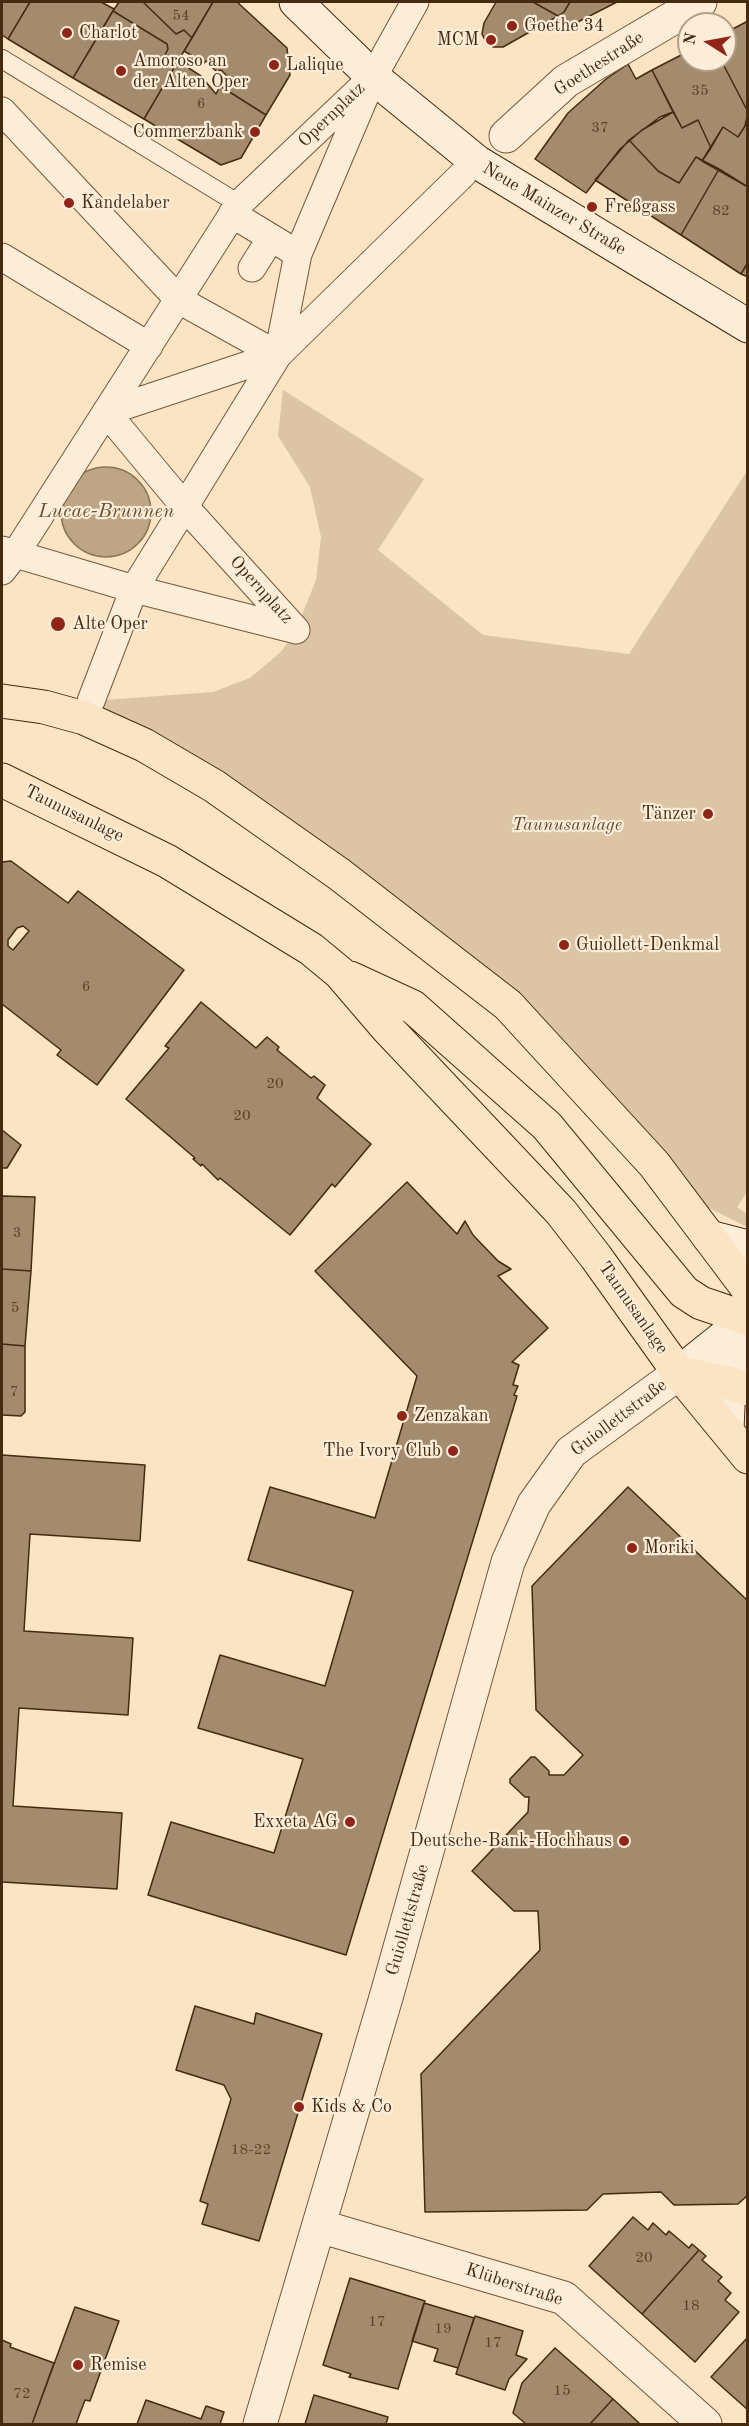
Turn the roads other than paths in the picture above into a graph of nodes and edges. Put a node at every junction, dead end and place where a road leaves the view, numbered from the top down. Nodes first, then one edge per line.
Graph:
1 (296, 2) edge
2 (415, 2) edge
3 (700, 2) edge
4 (2, 59) edge
5 (373, 77) junction
6 (2, 111) edge
7 (506, 136) dead end
8 (463, 174) dead end
9 (235, 209) junction
10 (271, 238) junction
11 (298, 254) junction
12 (2, 257) edge
13 (253, 266) dead end
14 (179, 300) junction
15 (747, 326) edge
16 (149, 346) junction
17 (278, 356) junction
18 (106, 412) junction
19 (185, 507) junction
20 (6, 558) edge
21 (134, 589) junction
22 (91, 701) dead end
23 (2, 702) edge
24 (2, 780) edge
25 (340, 973) junction
26 (709, 1237) junction
27 (747, 1247) edge
28 (747, 1289) edge
29 (747, 1318) edge
30 (747, 1328) edge
31 (679, 1373) junction
32 (738, 1386) edge
33 (727, 1430) junction
34 (747, 1457) edge
35 (319, 2226) junction
36 (260, 2424) edge
37 (705, 2424) edge

1 - 5 street, Neue Mainzer Straße
2 - 5 street
3 - 7 street, Goethestraße
4 - 9 lane
5 - 9 street, Opernplatz
5 - 11 street, Opernplatz
5 - 15 street, Neue Mainzer Straße
6 - 14 street
8 - 17 street, Opernplatz
9 - 10 street
9 - 14 street, Opernplatz
10 - 11 street
10 - 13 street
11 - 17 street, Opernplatz
12 - 16 street
14 - 16 street, Opernplatz
14 - 17 street
16 - 18 street, Opernplatz
17 - 18 street, Opernplatz
17 - 19 street, Opernplatz
18 - 19 street, Opernplatz
18 - 20 street, Opernplatz
19 - 21 street, Opernplatz
19 - 21 street, Opernplatz
20 - 21 street, Opernplatz
21 - 22 street, Opernplatz
23 - 26 main road
24 - 25 main road, Taunusanlage
25 - 29 main road
25 - 31 main road, Taunusanlage
26 - 27 street
26 - 28 main road
29 - 31 street, Guiollettstraße
30 - 32 street
31 - 32 main road, Taunusanlage
31 - 33 main road, Taunusanlage
31 - 35 street, Guiollettstraße
32 - 33 street
33 - 34 main road, Taunusanlage
35 - 36 street, Guiollettstraße
35 - 37 street, Klüberstraße

